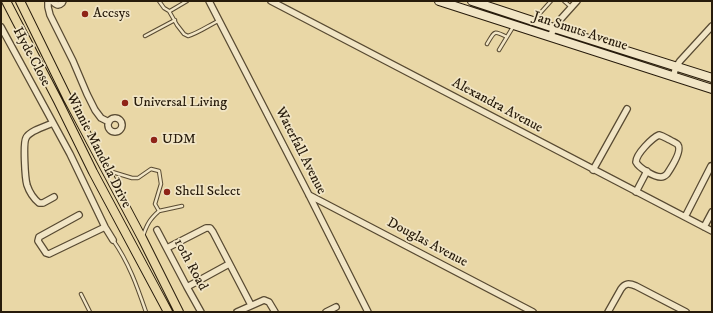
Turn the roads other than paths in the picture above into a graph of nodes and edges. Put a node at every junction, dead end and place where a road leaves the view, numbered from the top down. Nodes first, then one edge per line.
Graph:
1 (6, 1) edge
2 (20, 1) edge
3 (48, 1) edge
4 (52, 1) edge
5 (63, 1) edge
6 (159, 1) edge
7 (187, 1) edge
8 (208, 1) edge
9 (271, 1) edge
10 (439, 1) edge
11 (472, 1) edge
12 (551, 1) edge
13 (564, 1) edge
14 (577, 1) edge
15 (571, 8) junction
16 (169, 11) junction
17 (174, 20) junction
18 (218, 21) junction
19 (533, 21) junction
20 (514, 25) junction
21 (712, 26) edge
22 (1, 27) edge
23 (554, 28) junction
24 (145, 36) dead end
25 (550, 36) junction
26 (507, 37) junction
27 (487, 44) dead end
28 (499, 50) dead end
29 (676, 66) junction
30 (673, 77) junction
31 (712, 78) edge
32 (712, 89) edge
33 (627, 109) dead end
34 (109, 122) dead end
35 (53, 123) junction
36 (711, 166) edge
37 (106, 170) junction
38 (593, 170) junction
39 (646, 171) junction
40 (636, 192) junction
41 (309, 195) junction
42 (54, 197) dead end
43 (182, 206) dead end
44 (159, 211) junction
45 (712, 212) edge
46 (79, 215) dead end
47 (684, 217) junction
48 (105, 227) junction
49 (704, 227) junction
50 (157, 230) dead end
51 (712, 231) edge
52 (142, 238) junction
53 (113, 240) joint
54 (167, 248) junction
55 (229, 264) junction
56 (187, 287) junction
57 (81, 294) dead end
58 (251, 305) junction
59 (336, 307) dead end
60 (90, 312) edge
61 (146, 312) edge
62 (168, 312) edge
63 (179, 312) edge
64 (201, 312) edge
65 (238, 312) edge
66 (274, 312) edge
67 (326, 312) edge
68 (368, 312) edge
69 (533, 312) edge
70 (608, 312) edge
71 (686, 312) edge

1 - 62 main road, Winnie Mandela Drive
2 - 37 main road, Winnie Mandela Drive
3 - 34 street
4 - 5 street
6 - 16 lane
7 - 16 lane
8 - 18 street, Waterfall Avenue
9 - 38 street, Alexandra Avenue
10 - 20 main road, Jan Smuts Avenue
11 - 19 main road, Jan Smuts Avenue
12 - 19 lane
13 - 15 lane
14 - 15 street
15 - 23 street
16 - 17 lane
17 - 18 lane
17 - 24 lane
18 - 41 street, Waterfall Avenue
19 - 23 main road, Jan Smuts Avenue
20 - 25 main road, Jan Smuts Avenue
20 - 26 lane
21 - 29 street
22 - 35 street, Hyde Close
23 - 25 street
23 - 29 main road, Jan Smuts Avenue
25 - 30 main road, Jan Smuts Avenue
26 - 27 lane
26 - 28 lane
29 - 30 street
29 - 31 main road, Jan Smuts Avenue
30 - 32 main road, Jan Smuts Avenue
33 - 38 street
35 - 42 street
35 - 48 street, Hyde Close
36 - 47 street
37 - 44 lane
37 - 52 main road, Winnie Mandela Drive
38 - 40 street, Alexandra Avenue
39 - 39 street
39 - 40 street
40 - 47 street, Alexandra Avenue
41 - 68 street, Waterfall Avenue
41 - 69 street, Douglas Avenue
43 - 44 lane
44 - 52 lane
45 - 49 street
46 - 48 street
47 - 49 street, Alexandra Avenue
48 - 53 street, Hyde Close
49 - 51 street, Alexandra Avenue
50 - 54 street, 10th Road
52 - 63 main road, Winnie Mandela Drive
53 - 61 lane
54 - 55 street
54 - 56 street, 10th Road
55 - 56 street
55 - 58 street
56 - 64 street, 10th Road
57 - 60 lane
58 - 65 street
58 - 66 street
59 - 67 street
70 - 71 street

